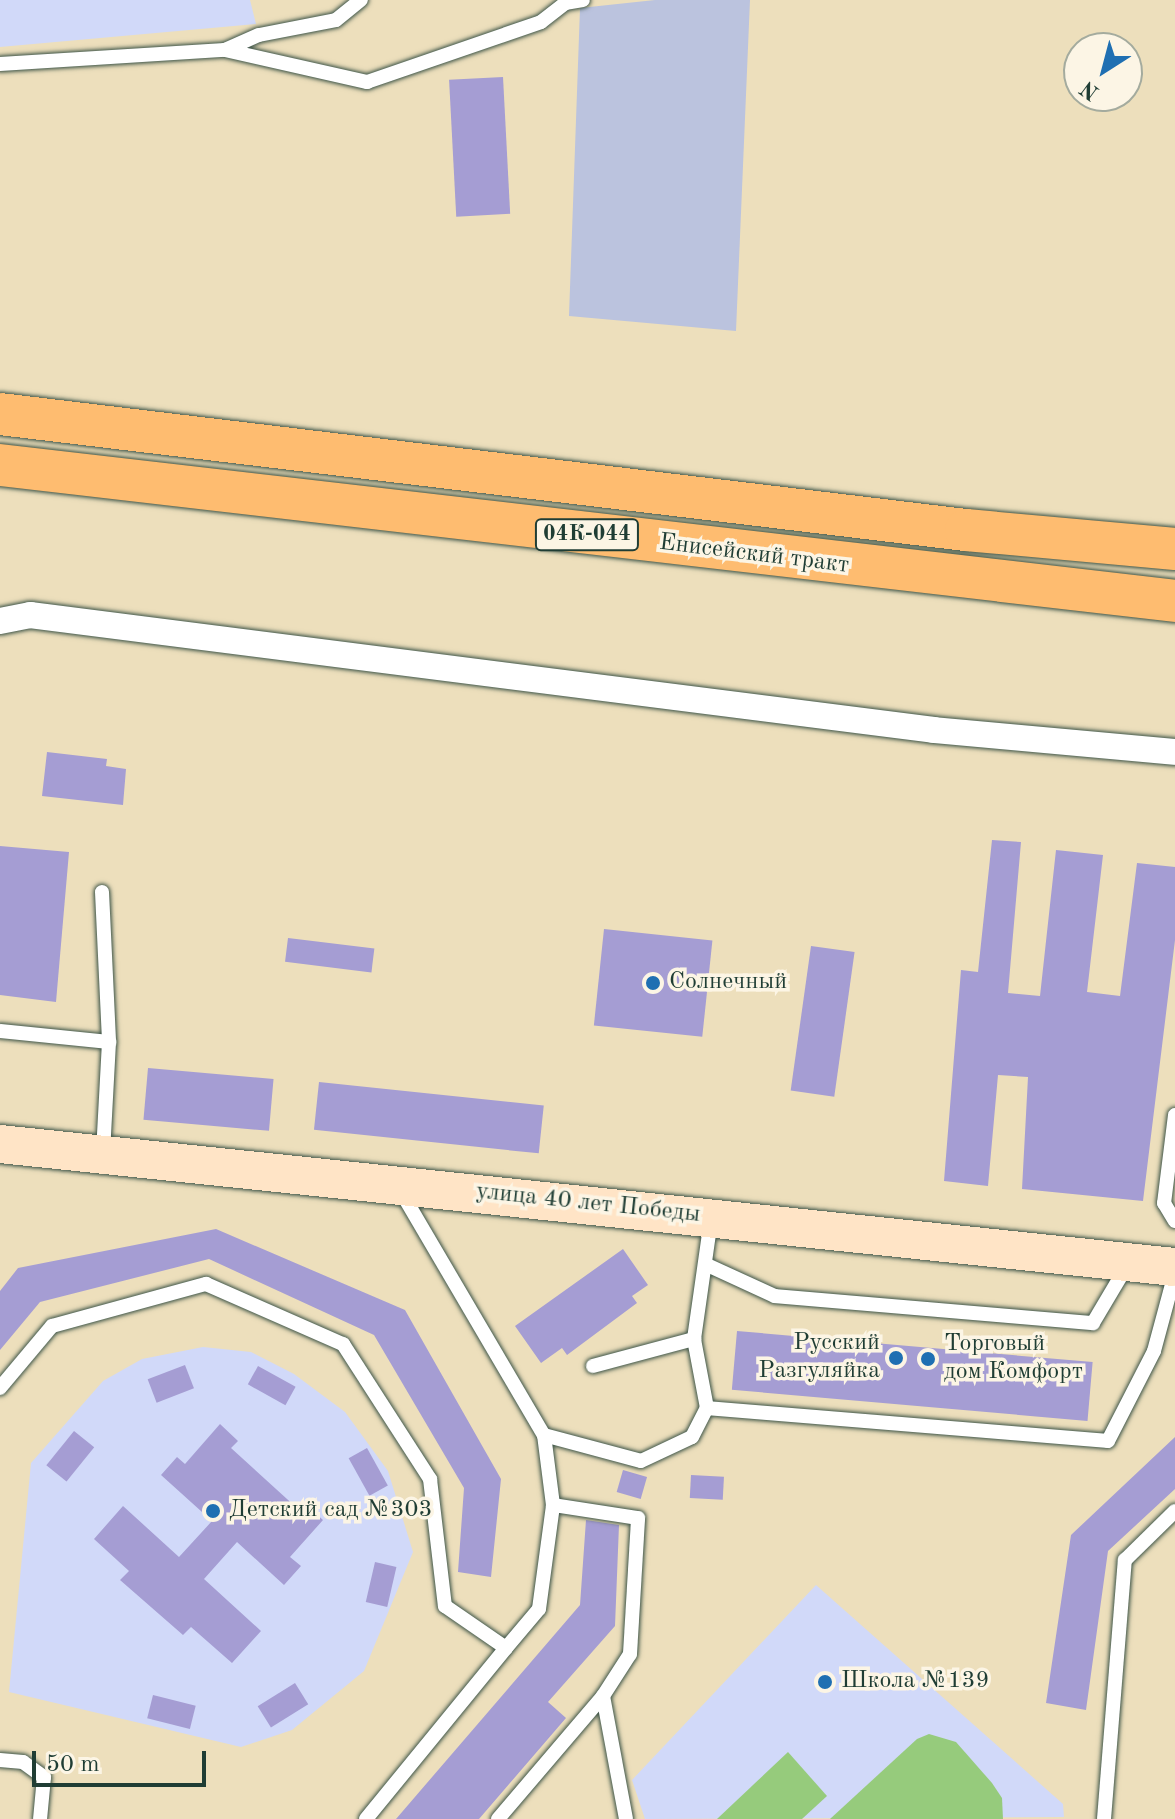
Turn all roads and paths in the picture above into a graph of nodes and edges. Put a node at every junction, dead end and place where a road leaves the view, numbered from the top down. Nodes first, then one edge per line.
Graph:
1 (361, 0) edge
2 (583, 0) edge
3 (225, 50) junction
4 (0, 64) edge
5 (0, 414) edge
6 (0, 465) edge
7 (1175, 549) edge
8 (1175, 601) edge
9 (0, 621) edge
10 (1175, 752) edge
11 (102, 892) dead end
12 (0, 1031) edge
13 (109, 1042) junction
14 (1175, 1115) edge
15 (0, 1144) edge
16 (102, 1156) junction
17 (396, 1185) junction
18 (711, 1216) junction
19 (1175, 1221) edge
20 (1129, 1262) junction
21 (705, 1264) junction
22 (1175, 1270) edge
23 (694, 1339) junction
24 (593, 1366) dead end
25 (0, 1388) edge
26 (707, 1408) junction
27 (544, 1435) junction
28 (553, 1505) junction
29 (1175, 1511) edge
30 (506, 1648) junction
31 (603, 1696) junction
32 (0, 1760) edge
33 (40, 1819) edge
34 (366, 1819) edge
35 (498, 1819) edge
36 (626, 1819) edge
37 (1104, 1819) edge

1 - 3 lane
2 - 3 lane
3 - 4 lane
5 - 7 main road, Енисейский тракт / 04К-044
6 - 8 main road, Енисейский тракт / 04К-044
9 - 10 street
11 - 13 lane
12 - 13 lane
13 - 16 lane
14 - 19 lane
15 - 16 street, улица 40 лет Победы
16 - 17 street, улица 40 лет Победы
17 - 18 street, улица 40 лет Победы
17 - 27 lane
18 - 20 street, улица 40 лет Победы
18 - 21 lane
20 - 21 lane
20 - 22 street, улица 40 лет Победы
21 - 23 lane
22 - 26 lane
23 - 24 lane
23 - 26 lane
25 - 30 lane
26 - 27 lane
27 - 28 lane
28 - 30 lane
28 - 31 lane
29 - 37 lane
30 - 34 lane
31 - 35 lane
31 - 36 lane
32 - 33 lane

